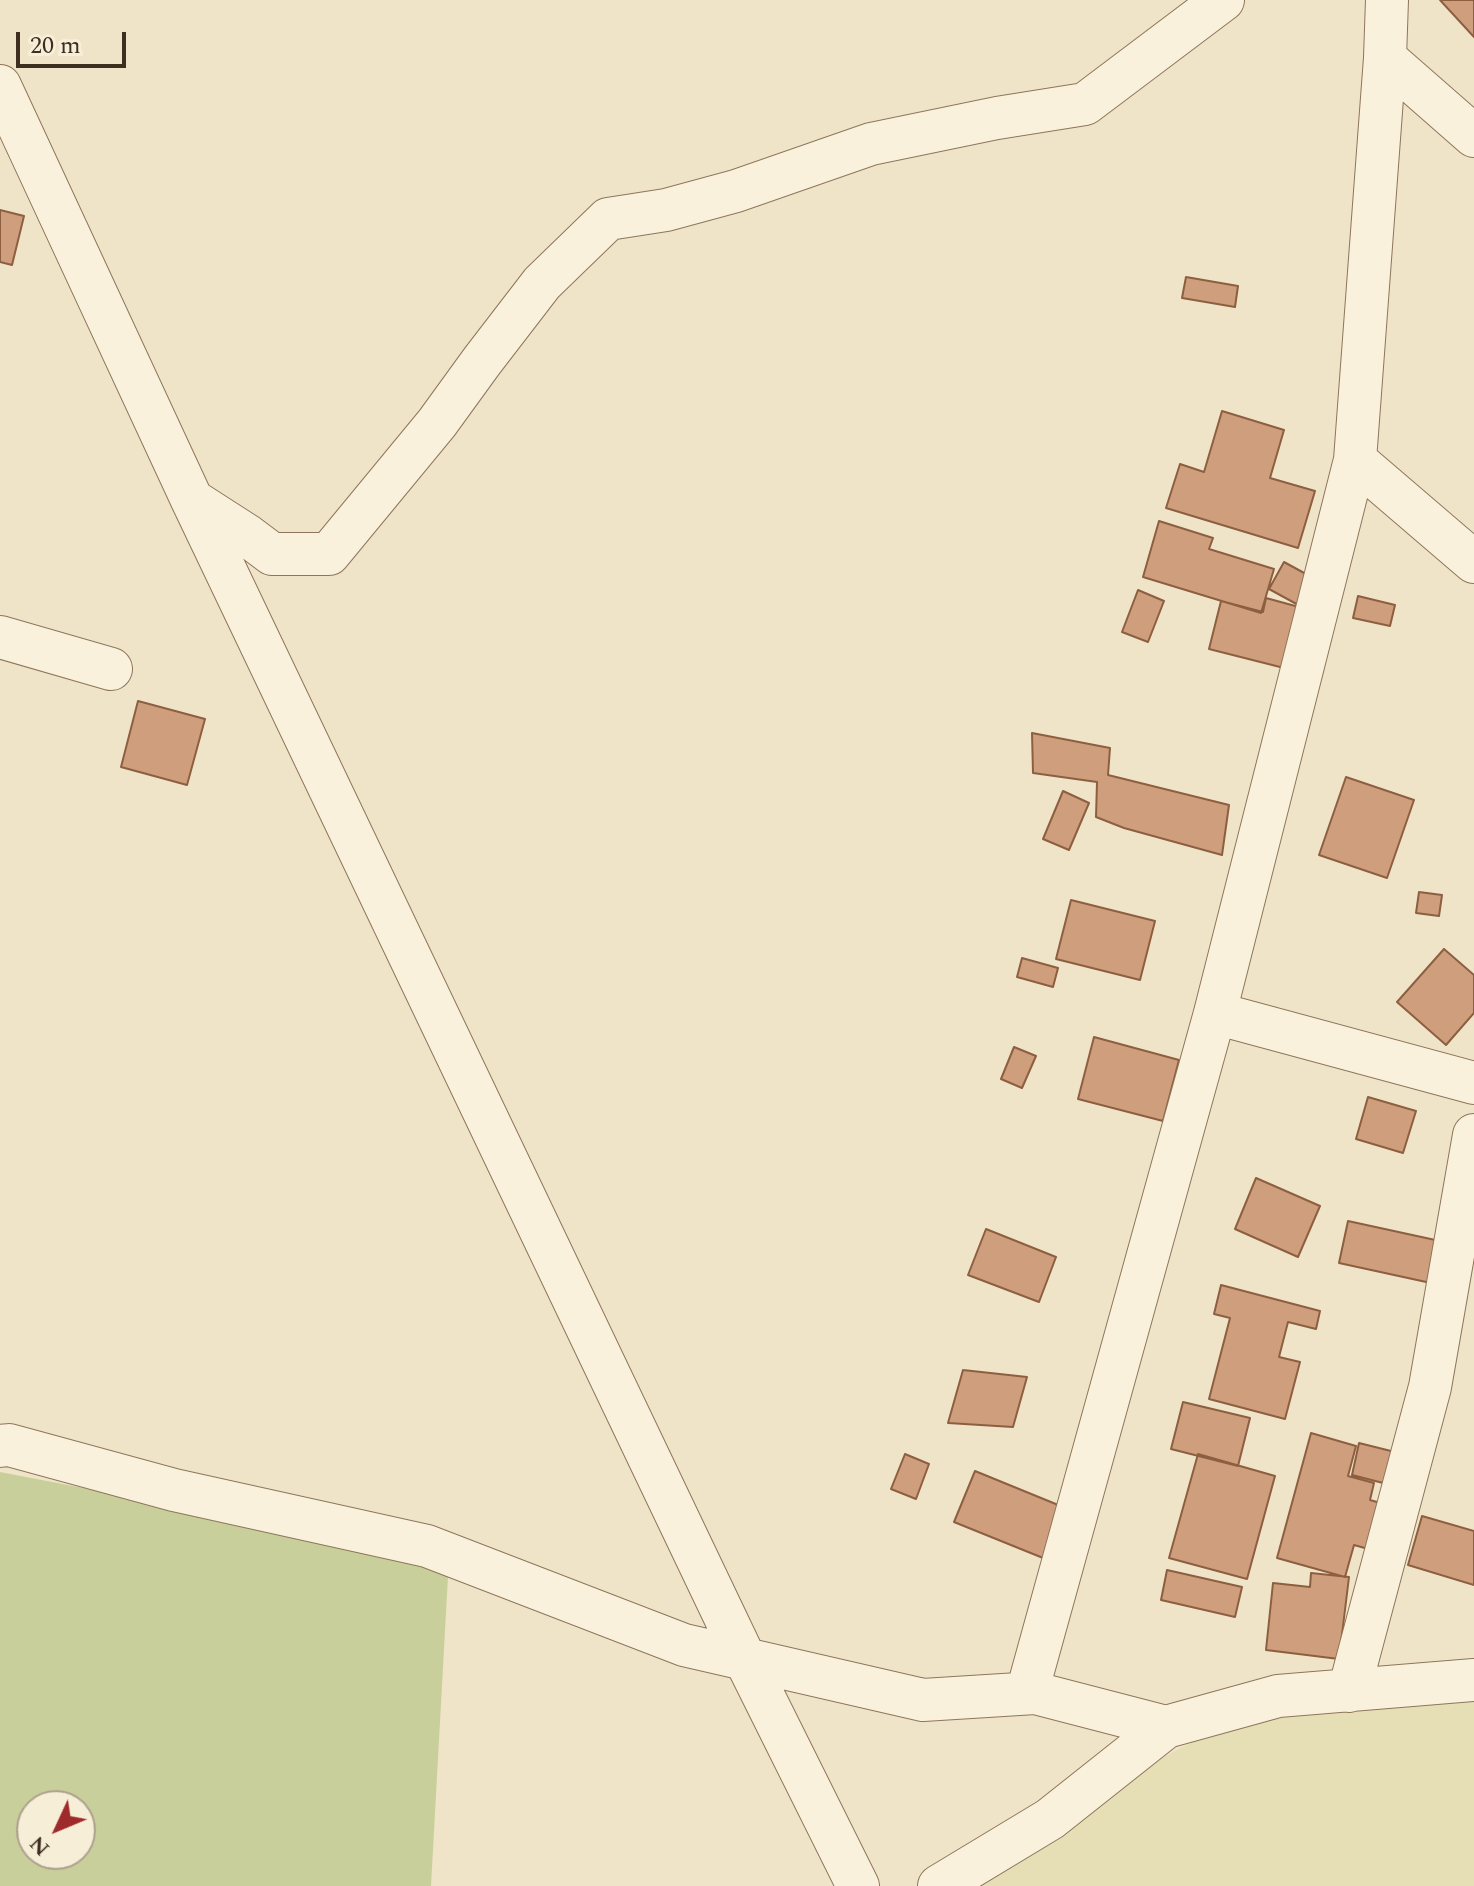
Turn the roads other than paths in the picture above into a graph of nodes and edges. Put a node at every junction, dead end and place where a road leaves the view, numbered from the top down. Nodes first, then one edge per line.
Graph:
1 (1223, 0) edge
2 (1387, 0) edge
3 (1385, 58) junction
4 (0, 86) edge
5 (1474, 136) edge
6 (1355, 460) junction
7 (192, 500) junction
8 (1474, 562) edge
9 (0, 637) edge
10 (111, 669) dead end
11 (1215, 1013) junction
12 (1474, 1083) edge
13 (1474, 1135) edge
14 (0, 1446) edge
15 (745, 1659) junction
16 (1474, 1680) edge
17 (1349, 1691) junction
18 (1035, 1693) junction
19 (1166, 1727) junction
20 (858, 1886) edge
21 (939, 1886) edge

1 - 7 street
2 - 3 street
3 - 5 street
3 - 6 street
4 - 7 street
6 - 8 street
6 - 11 street
7 - 15 street
9 - 10 street
11 - 12 street
11 - 18 street
13 - 17 street
14 - 15 street
15 - 18 street
15 - 20 street
16 - 17 street
17 - 19 street
18 - 19 street
19 - 21 street

